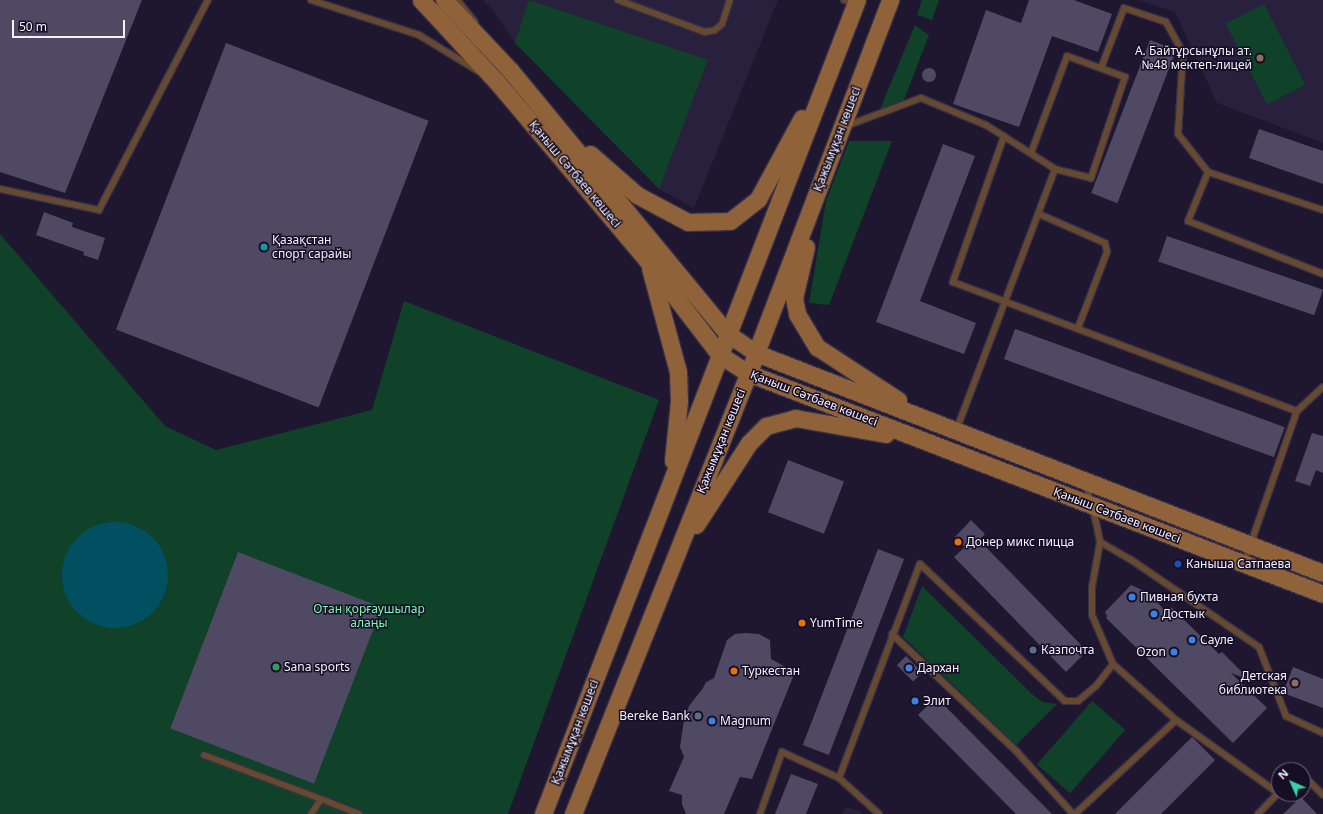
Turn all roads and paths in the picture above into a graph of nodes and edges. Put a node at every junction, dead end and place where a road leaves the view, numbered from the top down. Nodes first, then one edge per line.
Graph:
1 (208, 0) edge
2 (311, 0) edge
3 (421, 0) edge
4 (444, 0) edge
5 (457, 0) edge
6 (618, 0) edge
7 (730, 0) edge
8 (890, 0) edge
9 (852, 1) edge
10 (834, 60) junction
11 (1101, 68) junction
12 (510, 70) junction
13 (497, 82) junction
14 (551, 120) junction
15 (842, 127) junction
16 (1004, 136) junction
17 (1031, 154) junction
18 (1055, 169) junction
19 (1208, 172) junction
20 (820, 185) junction
21 (0, 189) edge
22 (1323, 210) edge
23 (1039, 214) junction
24 (647, 260) junction
25 (1323, 274) edge
26 (1005, 301) junction
27 (1078, 328) junction
28 (728, 334) junction
29 (756, 353) junction
30 (720, 355) junction
31 (748, 373) junction
32 (1323, 387) edge
33 (1297, 411) junction
34 (925, 418) junction
35 (956, 431) junction
36 (921, 440) junction
37 (1085, 481) junction
38 (671, 483) junction
39 (1091, 505) junction
40 (1100, 542) junction
41 (1251, 545) junction
42 (1244, 564) junction
43 (671, 566) junction
44 (1323, 573) edge
45 (1323, 594) edge
46 (892, 634) junction
47 (1113, 664) junction
48 (1176, 720) junction
49 (1323, 733) edge
50 (204, 755) dead end
51 (839, 778) junction
52 (1311, 783) edge
53 (1271, 787) edge
54 (1323, 795) edge
55 (320, 799) junction
56 (1271, 800) edge
57 (311, 814) edge
58 (359, 814) edge
59 (543, 814) edge
60 (573, 814) edge
61 (760, 814) edge
62 (879, 814) edge
63 (1074, 814) edge
64 (1258, 814) edge

1 - 21 lane
2 - 13 lane
3 - 13 main road, Қаныш Сәтбаев көшесі
4 - 12 main road, Қаныш Сәтбаев көшесі
5 - 12 lane
6 - 7 lane
8 - 15 main road, Қажымұқан көшесі
9 - 10 main road, Қажымұқан көшесі
10 - 14 main road
10 - 28 main road, Қажымұқан көшесі
11 - 17 lane
11 - 18 lane
11 - 19 lane
12 - 14 main road, Қаныш Сәтбаев көшесі
13 - 24 main road, Қаныш Сәтбаев көшесі
14 - 28 main road, Қаныш Сәтбаев көшесі
15 - 16 lane
15 - 20 main road, Қажымұқан көшесі
16 - 17 lane
16 - 26 lane
17 - 18 lane
18 - 23 lane
19 - 22 lane
19 - 25 lane
20 - 29 main road, Қажымұқан көшесі
20 - 34 main road
23 - 26 lane
23 - 27 lane
24 - 30 main road, Қаныш Сәтбаев көшесі
24 - 38 main road
26 - 27 lane
26 - 35 lane
27 - 33 lane
28 - 29 main road, Қаныш Сәтбаев көшесі
28 - 30 main road, Қажымұқан көшесі
29 - 31 main road, Қажымұқан көшесі
29 - 34 main road, Қаныш Сәтбаев көшесі
30 - 31 main road, Қаныш Сәтбаев көшесі
30 - 38 main road, Қажымұқан көшесі
31 - 36 main road, Қаныш Сәтбаев көшесі
31 - 43 main road, Қажымұқан көшесі
32 - 33 lane
33 - 41 lane
34 - 35 main road, Қаныш Сәтбаев көшесі
35 - 37 main road, Қаныш Сәтбаев көшесі
36 - 39 main road, Қаныш Сәтбаев көшесі
36 - 43 main road
37 - 39 lane
37 - 41 main road, Қаныш Сәтбаев көшесі
38 - 59 main road, Қажымұқан көшесі
39 - 40 lane
39 - 42 main road, Қаныш Сәтбаев көшесі
40 - 47 lane
40 - 49 lane
41 - 42 lane
41 - 44 main road, Қаныш Сәтбаев көшесі
42 - 45 main road, Қаныш Сәтбаев көшесі
43 - 60 main road, Қажымұқан көшесі
46 - 47 lane
46 - 51 lane
46 - 63 lane
47 - 48 lane
48 - 53 lane
48 - 63 lane
50 - 55 lane
51 - 61 lane
51 - 62 lane
52 - 54 lane
55 - 57 lane
55 - 58 lane
56 - 64 lane

